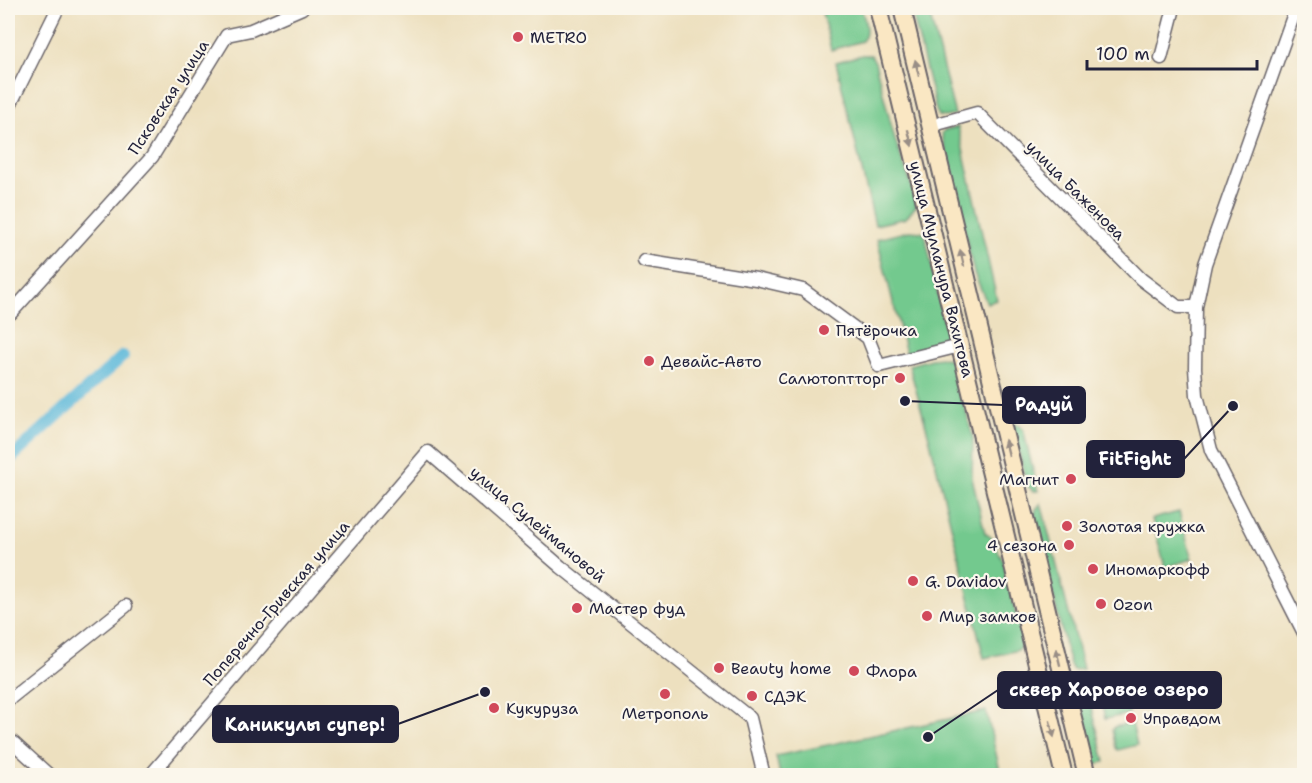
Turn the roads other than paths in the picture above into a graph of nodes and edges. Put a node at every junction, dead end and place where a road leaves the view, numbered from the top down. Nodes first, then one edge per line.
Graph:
1 (58, 8) edge
2 (302, 8) edge
3 (878, 8) edge
4 (902, 8) edge
5 (1174, 8) edge
6 (1296, 8) edge
7 (1161, 58) dead end
8 (8, 106) edge
9 (930, 126) junction
10 (644, 261) dead end
11 (1196, 308) junction
12 (8, 314) edge
13 (960, 346) junction
14 (428, 452) joint
15 (126, 606) dead end
16 (1305, 633) edge
17 (8, 700) edge
18 (8, 738) edge
19 (50, 776) edge
20 (150, 776) edge
21 (764, 776) edge
22 (1064, 776) edge
23 (1087, 776) edge

1 - 8 street
2 - 12 street, Псковская улица
3 -> 13 main road, улица Мулланура Вахитова
9 -> 4 main road, улица Мулланура Вахитова
5 - 7 street
6 - 11 street
9 - 11 street, улица Баженова
23 -> 9 main road, улица Мулланура Вахитова
10 - 13 street
11 - 16 street
13 -> 22 main road, улица Мулланура Вахитова
14 - 20 street, Поперечно-Гривская улица
14 - 21 street, улица Сулеймановой
15 - 17 street
18 - 19 street

